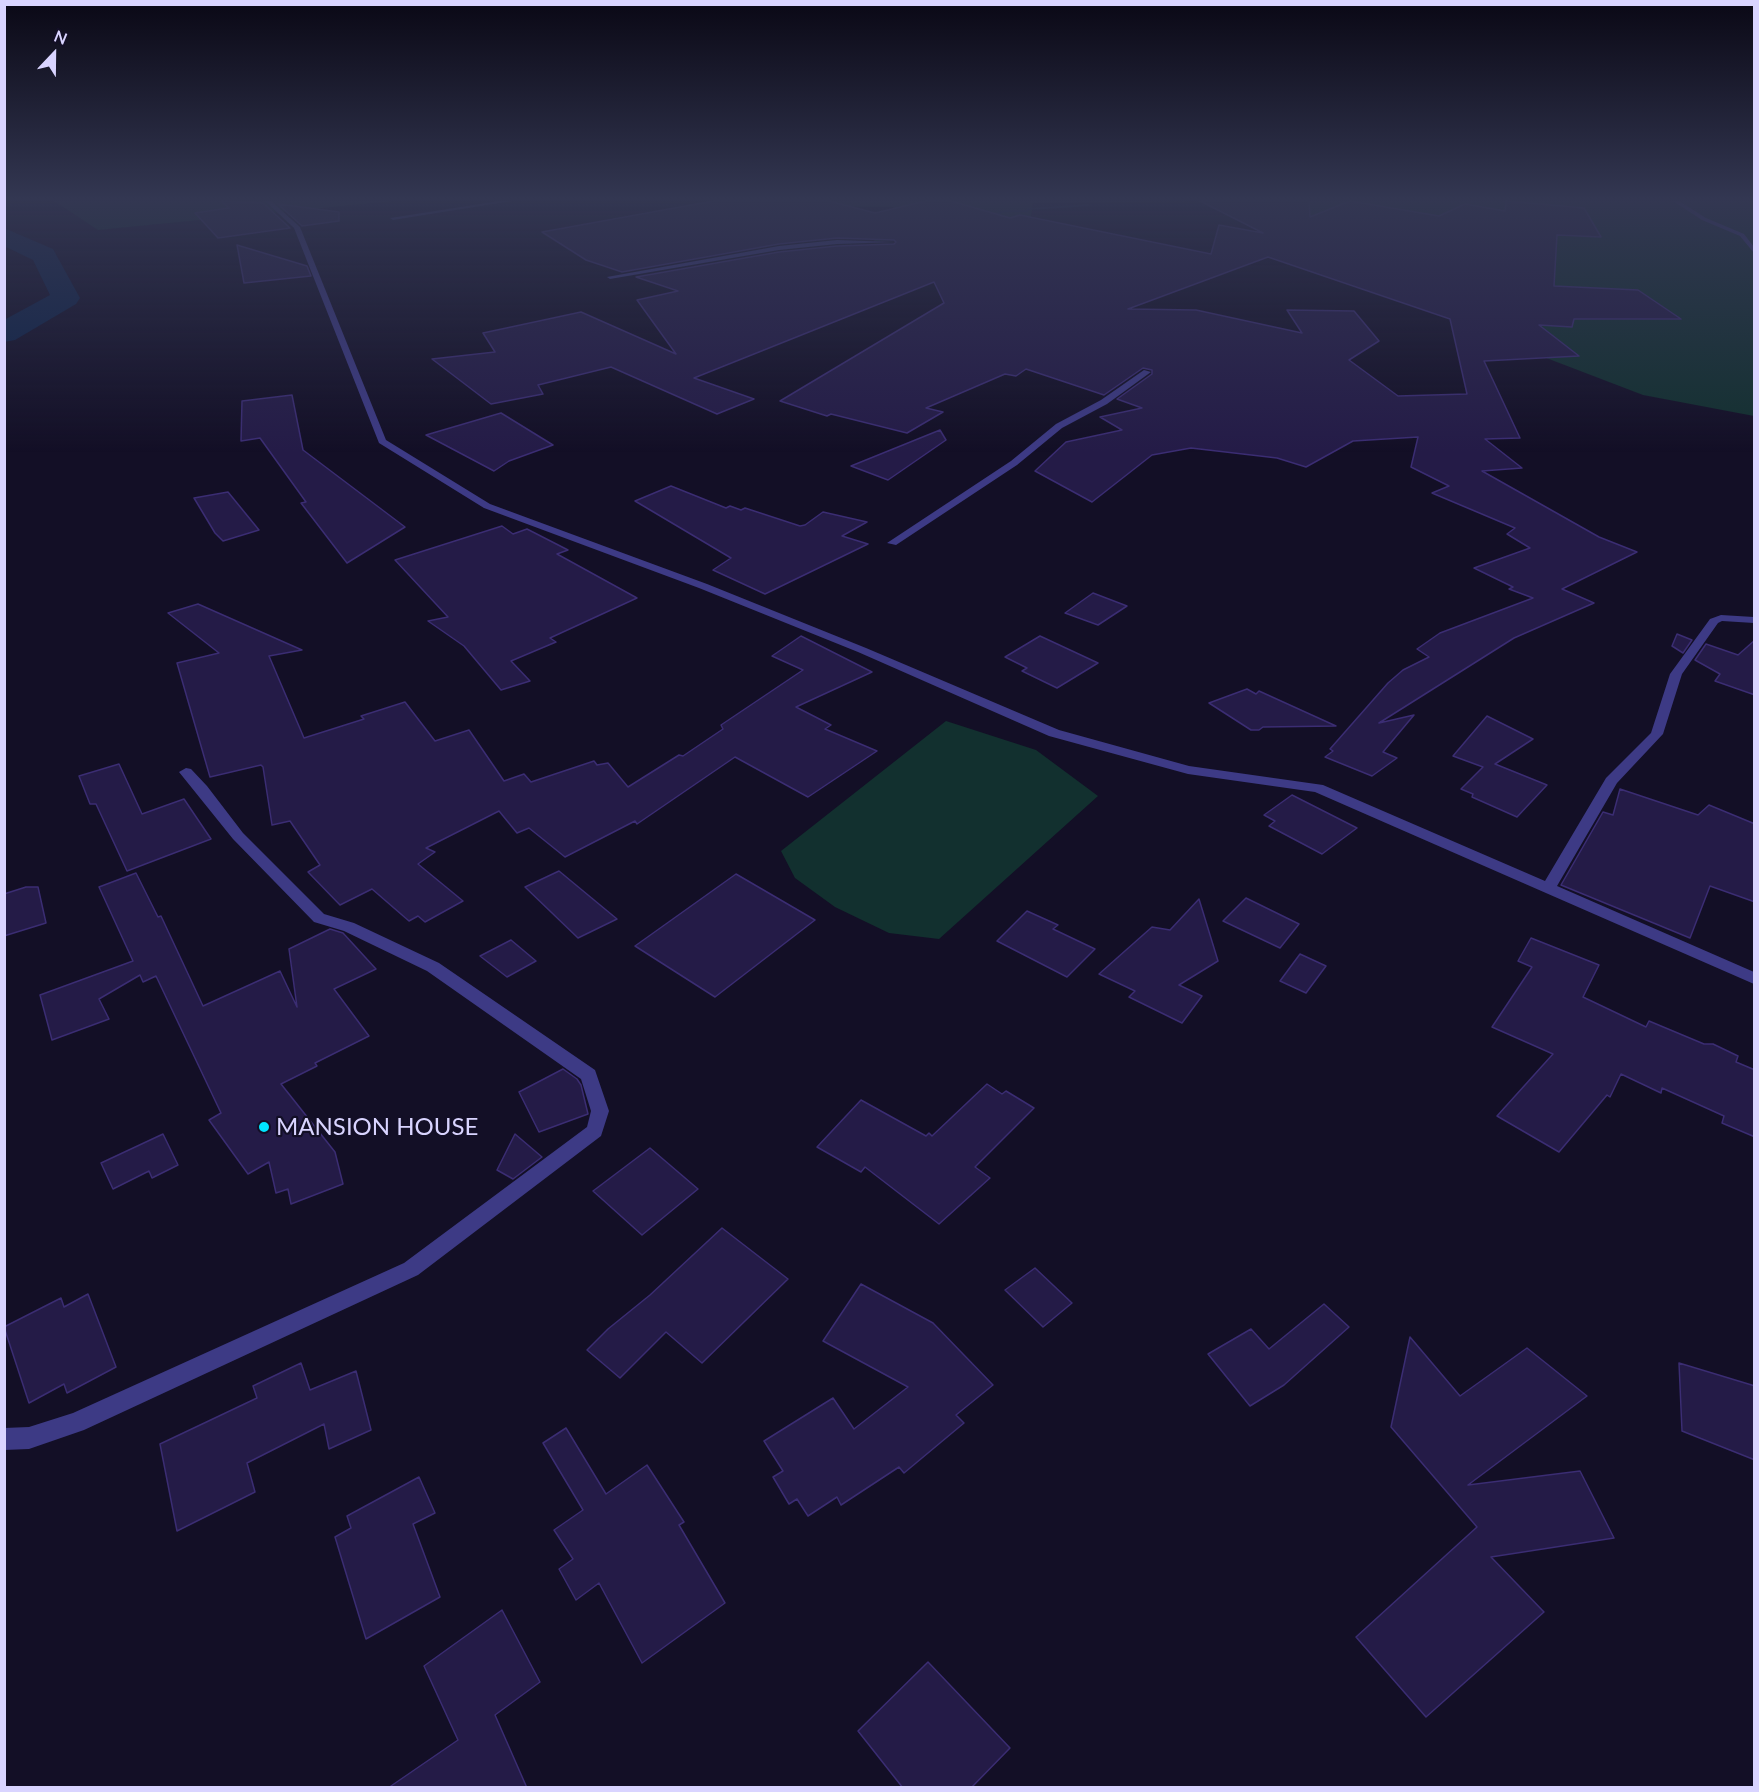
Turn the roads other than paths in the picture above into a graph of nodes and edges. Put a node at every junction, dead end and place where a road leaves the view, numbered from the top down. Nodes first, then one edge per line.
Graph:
1 (320, 285) edge
2 (1147, 372) dead end
3 (892, 543) dead end
4 (1755, 620) edge
5 (186, 772) dead end
6 (1548, 888) junction
7 (1755, 978) edge
8 (4, 1439) edge

1 - 6 street
2 - 3 street
4 - 6 street
5 - 8 street
6 - 7 street

